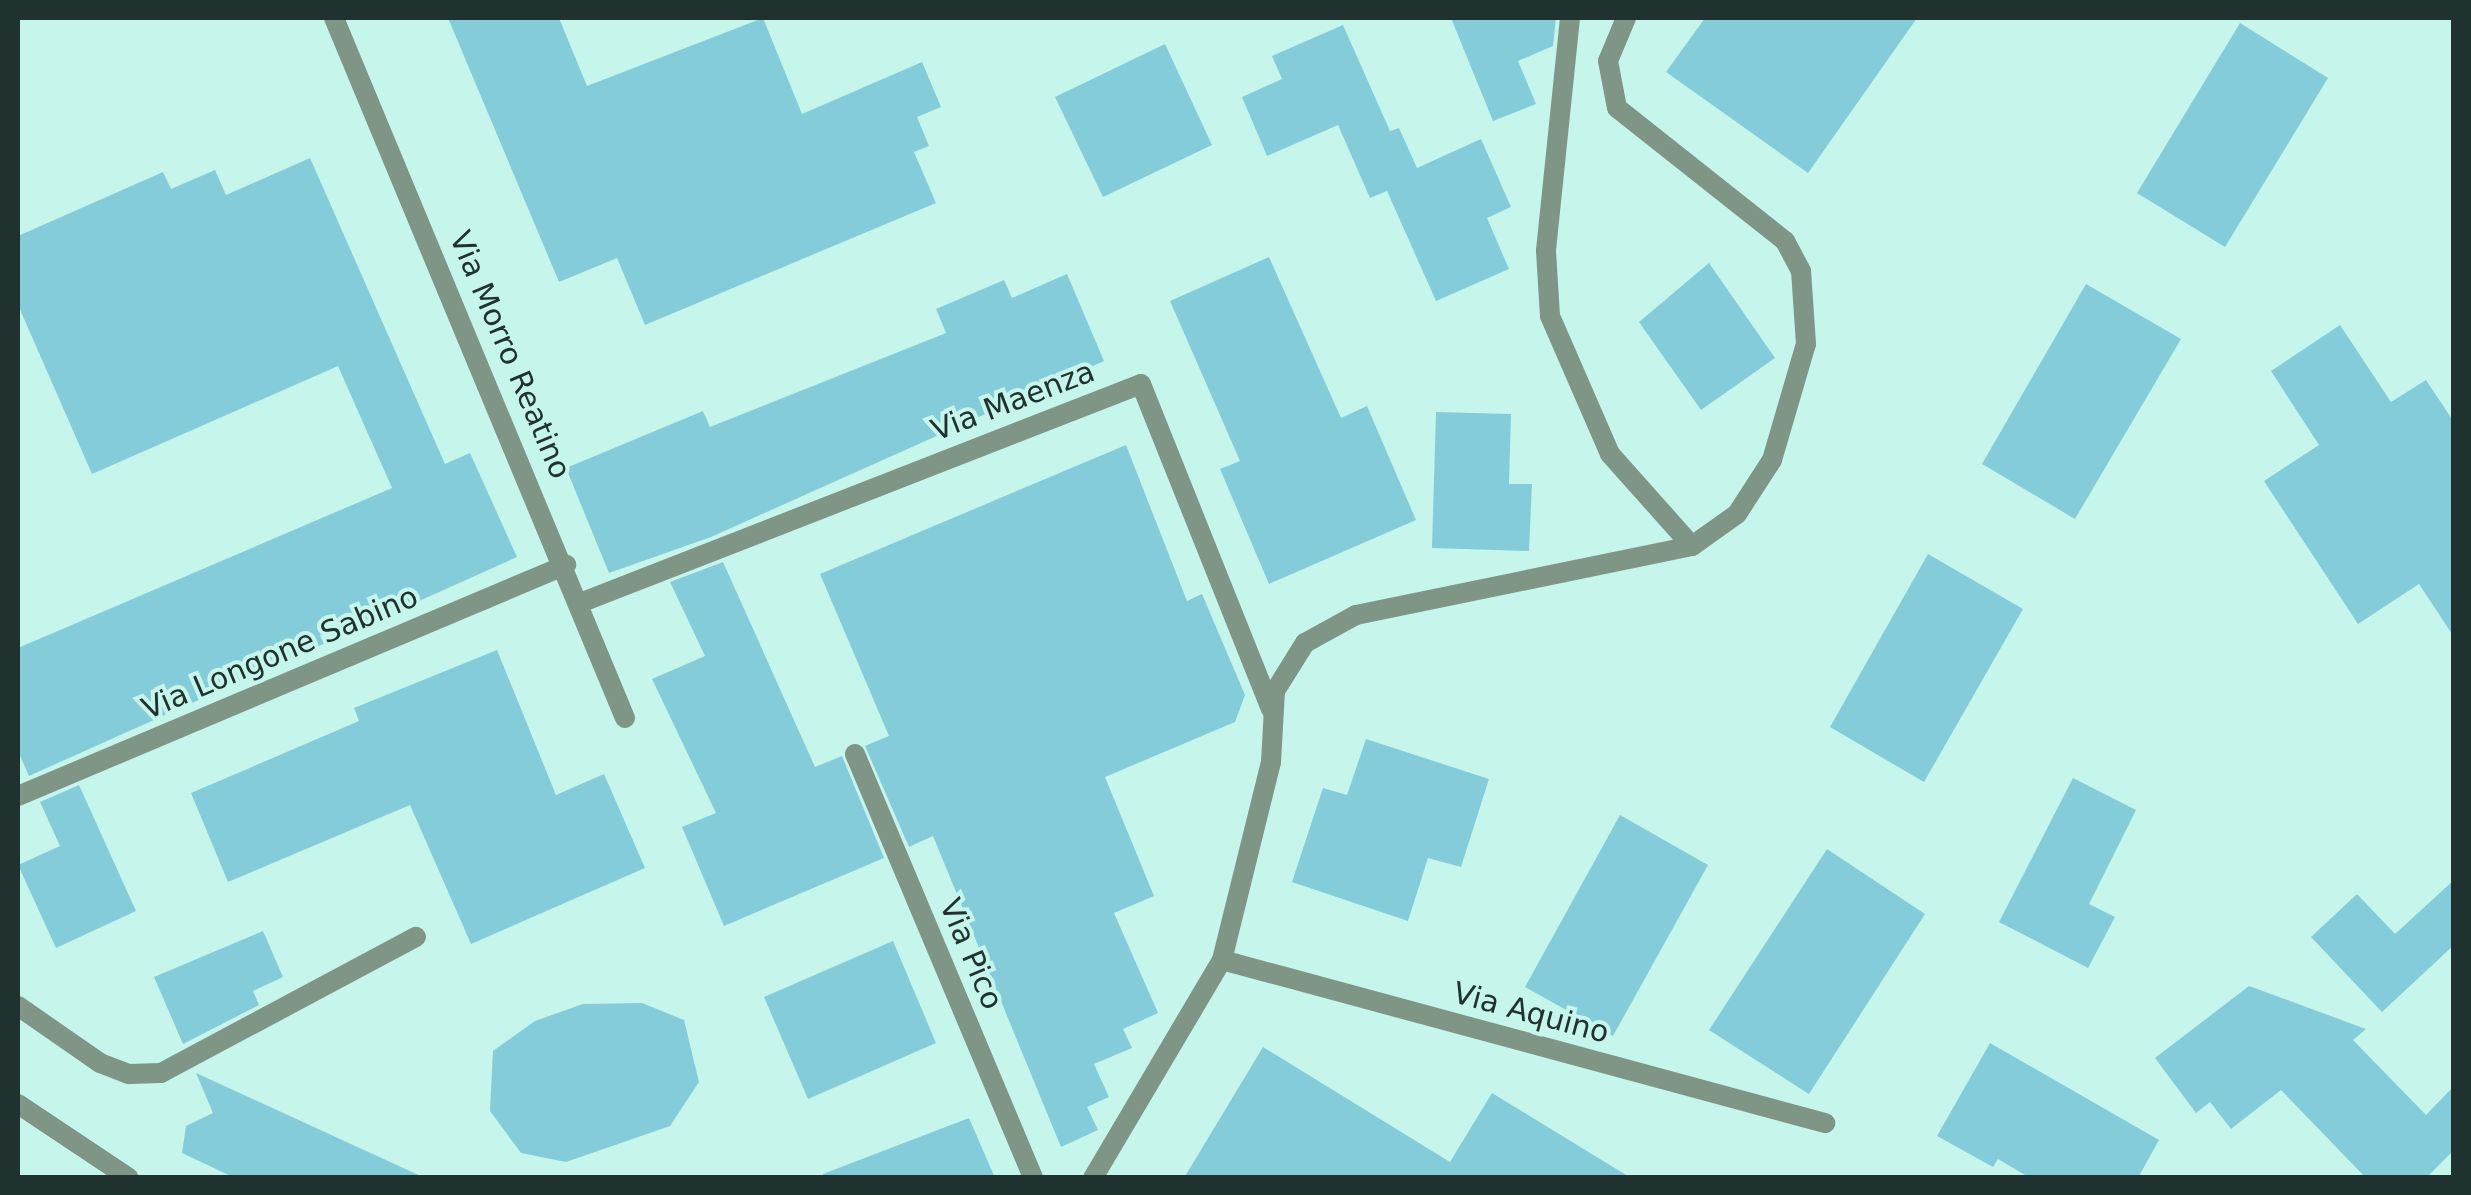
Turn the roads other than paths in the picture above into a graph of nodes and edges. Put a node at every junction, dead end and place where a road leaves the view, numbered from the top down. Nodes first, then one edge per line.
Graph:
1 (334, 18) edge
2 (1570, 18) edge
3 (1626, 18) edge
4 (1692, 546) junction
5 (566, 565) junction
6 (580, 602) junction
7 (1270, 710) junction
8 (625, 718) dead end
9 (854, 754) dead end
10 (18, 796) edge
11 (416, 936) dead end
12 (1222, 960) junction
13 (18, 1006) edge
14 (18, 1104) edge
15 (1825, 1122) dead end
16 (129, 1178) edge
17 (1033, 1178) edge
18 (1093, 1178) edge

1 - 5 street, Via Morro Reatino
2 - 4 street
3 - 4 street
4 - 7 street
5 - 6 street, Via Morro Reatino
5 - 10 street, Via Longone Sabino
6 - 7 street, Via Maenza
6 - 8 street, Via Morro Reatino
7 - 12 street
9 - 17 street, Via Pico
11 - 13 street
12 - 15 street, Via Aquino
12 - 18 street
14 - 16 street

